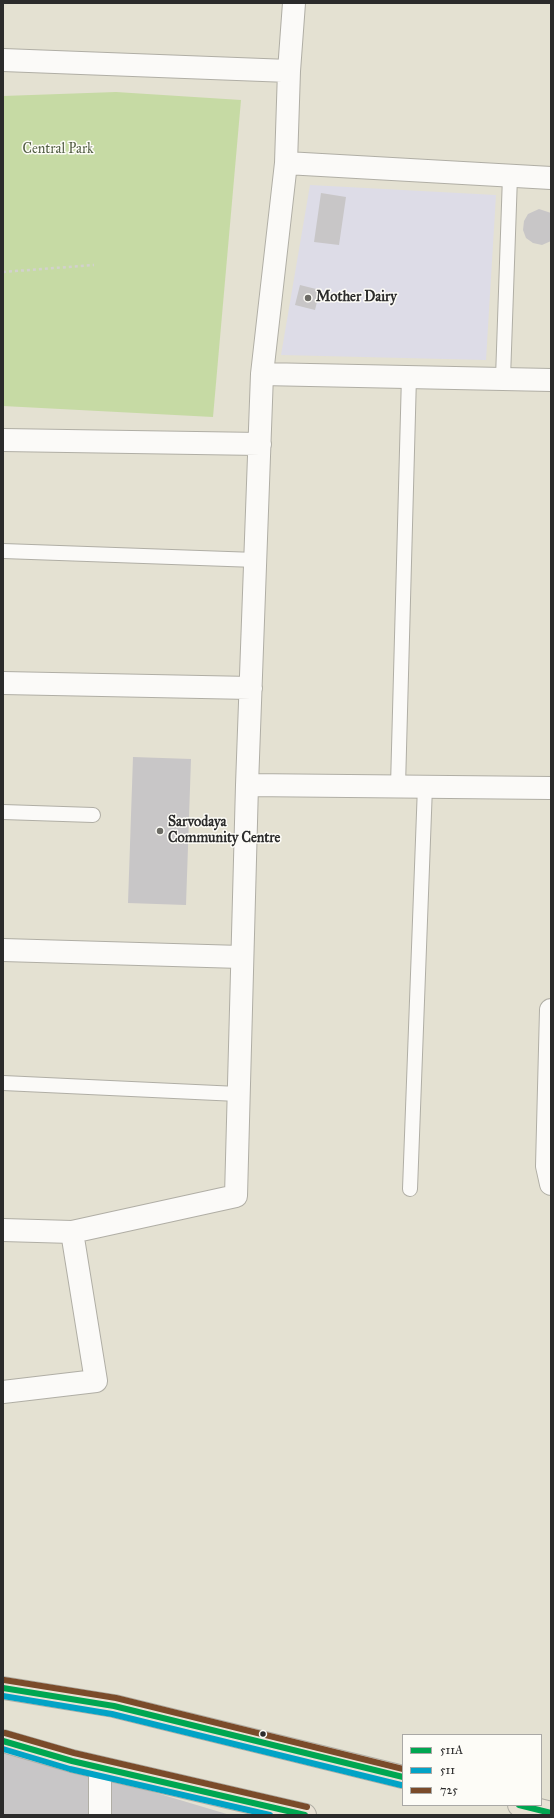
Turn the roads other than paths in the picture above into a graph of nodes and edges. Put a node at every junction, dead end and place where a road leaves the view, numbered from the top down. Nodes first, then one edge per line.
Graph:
1 (294, 3) edge
2 (3, 60) edge
3 (289, 71) junction
4 (286, 164) junction
5 (510, 176) junction
6 (551, 178) edge
7 (262, 374) junction
8 (409, 376) junction
9 (503, 378) junction
10 (551, 380) edge
11 (3, 440) edge
12 (260, 444) junction
13 (3, 552) edge
14 (256, 560) junction
15 (3, 683) edge
16 (251, 688) junction
17 (247, 785) junction
18 (398, 786) junction
19 (425, 786) junction
20 (551, 788) edge
21 (3, 812) edge
22 (93, 814) dead end
23 (3, 950) edge
24 (241, 957) junction
25 (551, 1010) edge
26 (3, 1083) edge
27 (238, 1094) junction
28 (551, 1184) edge
29 (410, 1189) dead end
30 (3, 1230) edge
31 (72, 1232) junction
32 (3, 1392) edge
33 (3, 1688) edge
34 (3, 1741) edge
35 (100, 1768) junction
36 (402, 1777) edge
37 (523, 1806) edge
38 (551, 1813) edge
39 (100, 1815) edge
40 (305, 1815) edge

1 - 3 street
2 - 3 street
3 - 4 street
4 - 5 street
4 - 7 street
5 - 6 street
5 - 9 lane
7 - 8 street
7 - 12 street
8 - 9 street
8 - 18 lane
9 - 10 street
11 - 12 street
12 - 14 street
13 - 14 lane
14 - 16 street
15 - 16 street
16 - 17 street
17 - 18 street
17 - 24 street
18 - 19 street
19 - 20 street
19 - 29 lane
21 - 22 lane
23 - 24 street
24 - 27 street
25 - 28 street
26 - 27 lane
27 - 31 street
30 - 31 street
31 - 32 street
33 - 36 highway
34 - 35 highway
35 - 39 street
35 - 40 highway
37 - 38 highway

